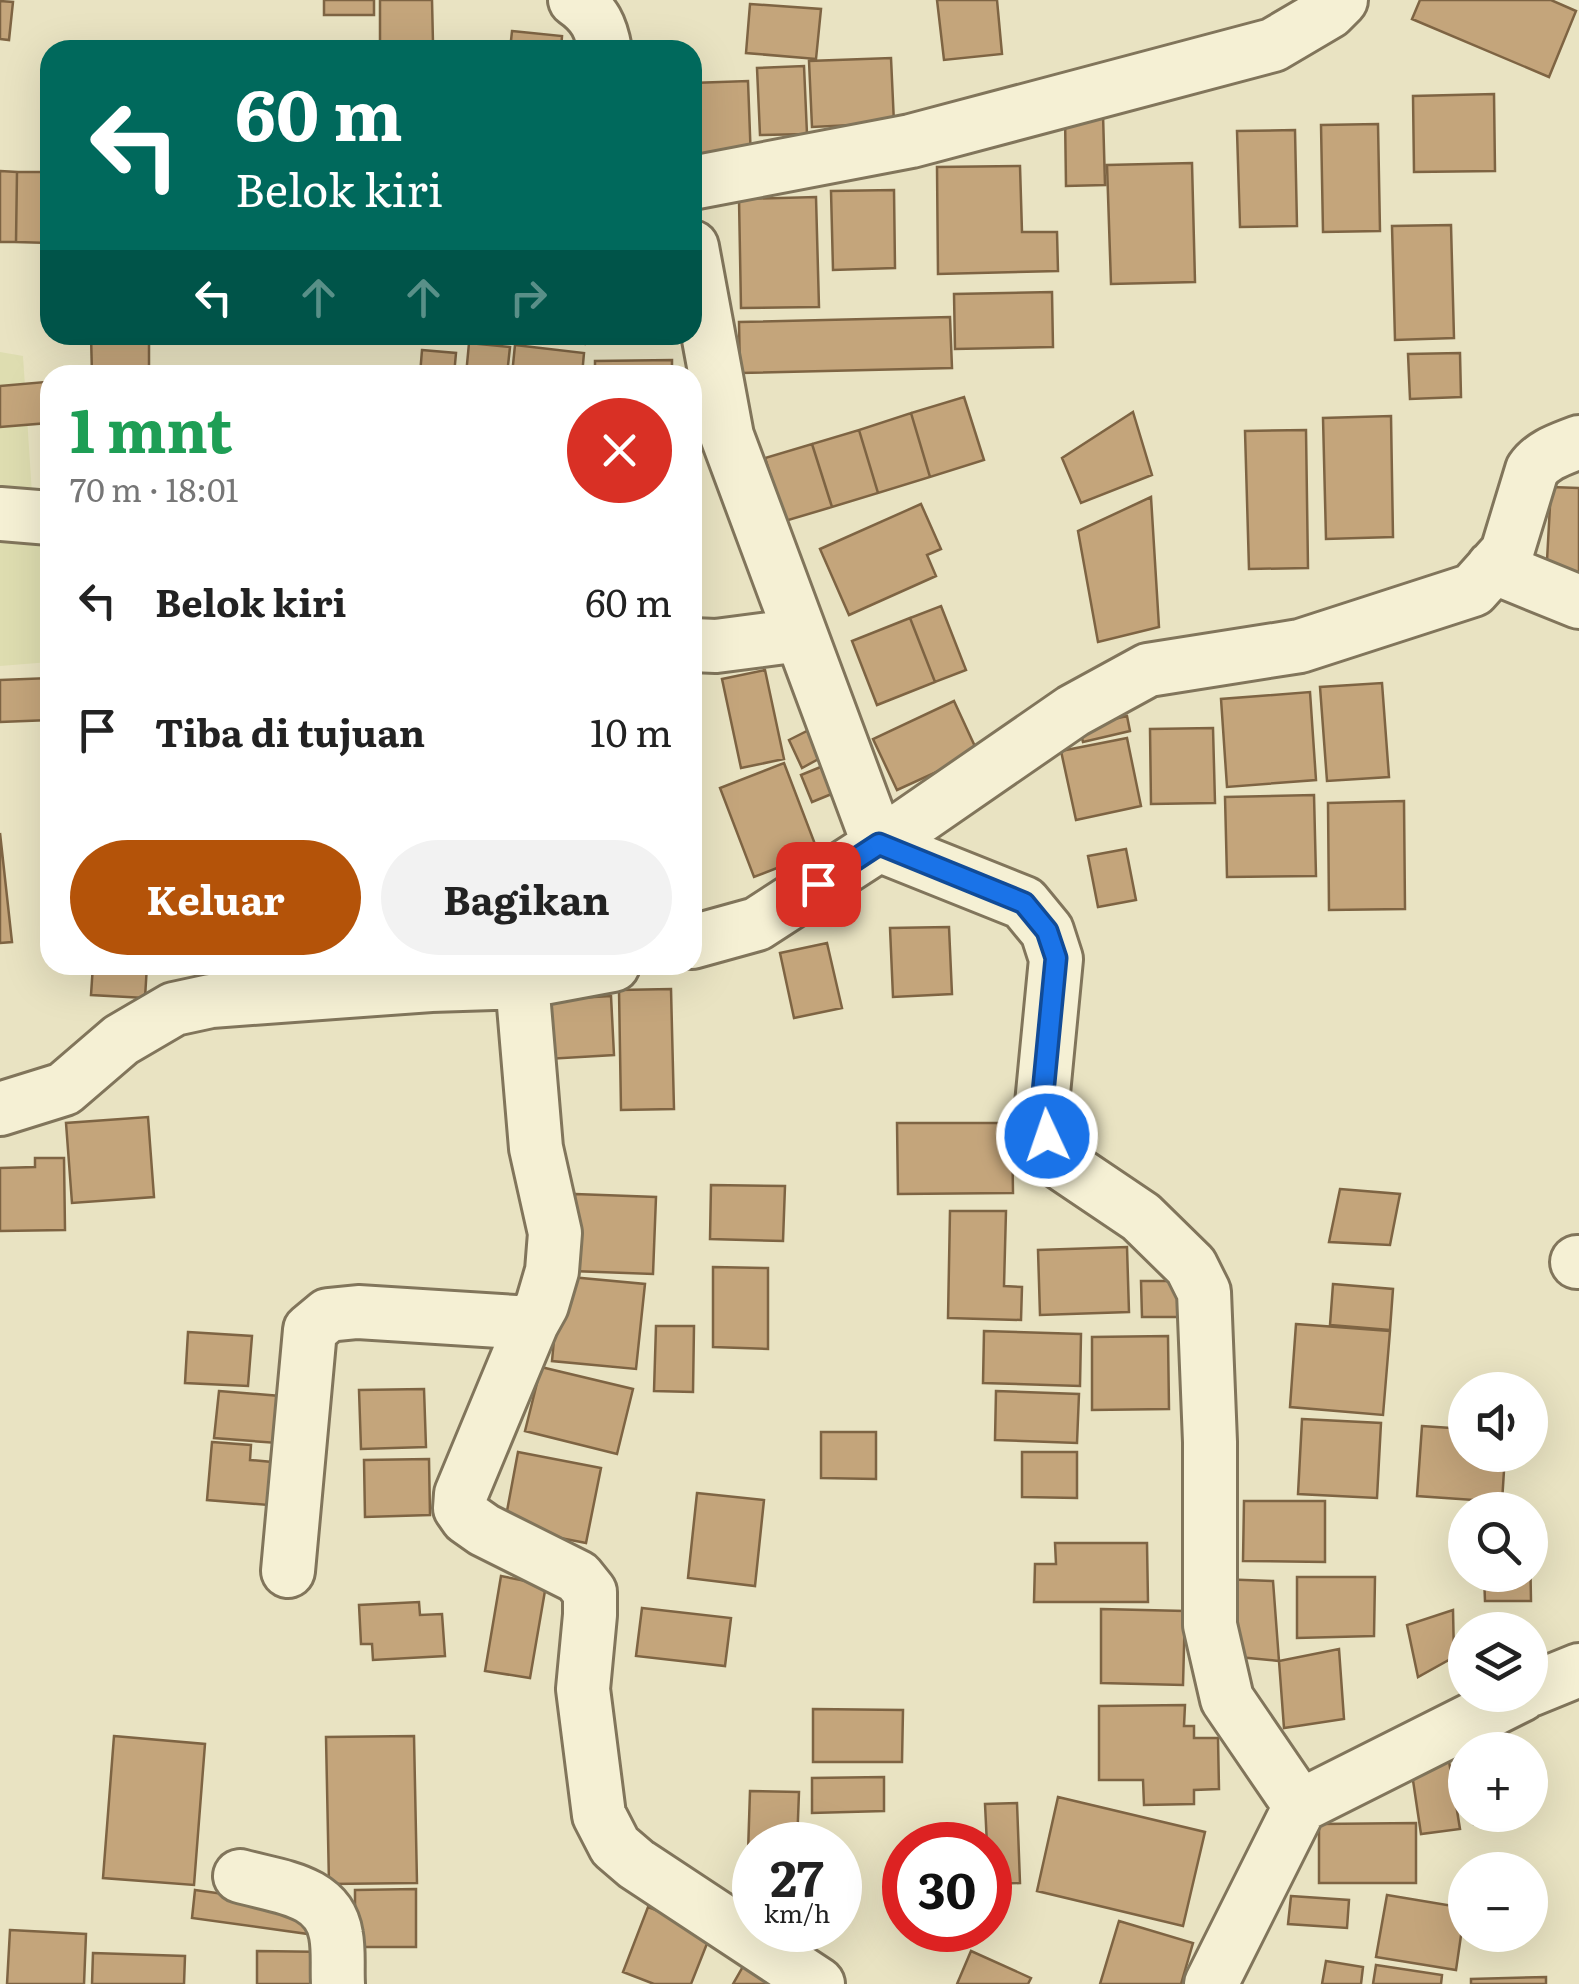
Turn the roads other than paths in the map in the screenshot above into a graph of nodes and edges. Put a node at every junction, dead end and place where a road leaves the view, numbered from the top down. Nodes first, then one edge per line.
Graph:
1 (576, 0) edge
2 (1341, 0) edge
3 (603, 40) edge
4 (702, 181) edge
5 (702, 301) edge
6 (1579, 442) edge
7 (0, 514) edge
8 (40, 517) edge
9 (1492, 567) junction
10 (1579, 602) edge
11 (800, 634) junction
12 (702, 646) edge
13 (879, 844) junction
14 (702, 939) edge
15 (559, 975) edge
16 (522, 982) junction
17 (173, 987) edge
18 (0, 1108) edge
19 (532, 1322) junction
20 (288, 1570) dead end
21 (1579, 1670) edge
22 (1548, 1683) edge
23 (1487, 1712) edge
24 (1300, 1806) junction
25 (240, 1876) dead end
26 (338, 1984) edge
27 (818, 1984) edge
28 (1211, 1984) edge

1 - 3 street
2 - 4 street
5 - 11 street
6 - 9 street
7 - 8 street
9 - 10 street
9 - 13 street
11 - 12 street
11 - 13 street
13 - 14 street
13 - 24 street
15 - 16 street
16 - 17 street
16 - 19 street
17 - 18 street
19 - 20 street
19 - 27 street
21 - 22 street
23 - 24 street
24 - 28 street
25 - 26 street

